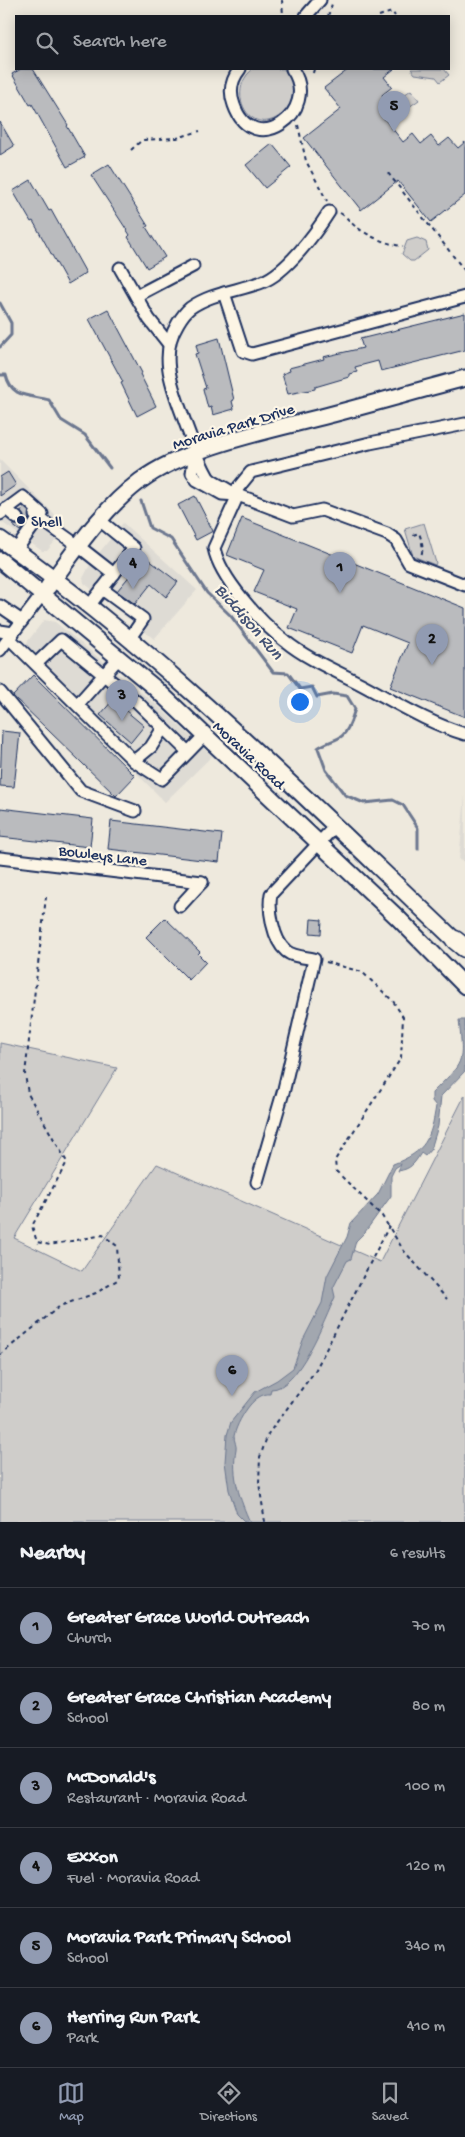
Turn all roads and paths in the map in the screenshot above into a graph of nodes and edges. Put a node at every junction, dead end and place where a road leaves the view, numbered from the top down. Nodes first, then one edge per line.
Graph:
1 (282, 0) edge
2 (320, 0) edge
3 (332, 4) dead end
4 (283, 15) edge
5 (307, 15) edge
6 (328, 15) edge
7 (382, 15) edge
8 (394, 15) edge
9 (239, 70) edge
10 (293, 70) edge
11 (314, 70) edge
12 (313, 73) dead end
13 (298, 125) dead end
14 (200, 131) dead end
15 (131, 150) dead end
16 (388, 173) dead end
17 (330, 210) junction
18 (403, 246) dead end
19 (193, 266) dead end
20 (120, 268) dead end
21 (465, 271) edge
22 (224, 293) junction
23 (136, 296) junction
24 (465, 297) edge
25 (168, 343) junction
26 (465, 378) edge
27 (465, 424) edge
28 (195, 454) junction
29 (235, 494) junction
30 (3, 512) edge
31 (37, 517) junction
32 (17, 518) tunnel mouth
33 (98, 520) junction
34 (413, 534) dead end
35 (0, 539) edge
36 (77, 544) junction
37 (16, 550) junction
38 (2, 567) edge
39 (417, 567) junction
40 (114, 574) junction
41 (54, 578) junction
42 (465, 585) edge
43 (102, 589) junction
44 (41, 596) junction
45 (0, 606) edge
46 (89, 606) junction
47 (22, 621) junction
48 (7, 634) edge
49 (130, 638) junction
50 (0, 650) edge
51 (118, 658) junction
52 (36, 664) junction
53 (103, 674) junction
54 (0, 692) edge
55 (78, 704) junction
56 (163, 728) junction
57 (465, 734) edge
58 (205, 736) junction
59 (188, 752) junction
60 (134, 760) junction
61 (135, 811) dead end
62 (335, 826) junction
63 (318, 843) junction
64 (0, 858) edge
65 (46, 898) dead end
66 (180, 906) dead end
67 (462, 946) edge
68 (314, 959) junction
69 (465, 986) edge
70 (257, 1182) dead end
71 (388, 1226) junction
72 (447, 1299) dead end
73 (0, 1355) edge
74 (265, 1522) edge

1 - 4 path
2 - 5 street
3 - 6 path
7 - 8 path
9 - 10 street
11 - 12 path
13 - 17 path
14 - 15 path
16 - 21 path
17 - 18 path
17 - 22 street
19 - 23 street
20 - 23 street
22 - 24 street
22 - 25 street
23 - 25 street
25 - 28 street
26 - 28 main road, Moravia Park Drive
27 - 29 street
28 - 29 street
28 - 33 main road, Moravia Park Drive
29 - 39 street
29 - 57 street
30 - 31 street
30 - 32 street
31 - 36 street
31 - 37 street
33 - 36 main road, Moravia Park Drive
33 - 40 street
34 - 39 path
35 - 37 main road, Moravia Road
36 - 40 street
36 - 41 main road, Moravia Park Drive
37 - 41 main road, Moravia Road
38 - 44 main road, Moravia Road
39 - 42 street
40 - 43 street
41 - 44 main road, Moravia Park Drive
41 - 46 main road, Moravia Road
43 - 46 street
43 - 49 street
44 - 47 street, Moravia Park Drive
44 - 51 main road, Moravia Road
45 - 47 street
46 - 49 main road, Moravia Road
47 - 48 street, Moravia Park Drive
48 - 50 street, Moravia Park Drive
48 - 52 street
49 - 62 main road, Moravia Road
51 - 53 street
51 - 58 main road, Moravia Road
52 - 53 street
52 - 55 street
53 - 55 street
53 - 56 street
54 - 61 street
55 - 60 street
56 - 59 street
56 - 60 street
58 - 59 street
58 - 63 main road, Moravia Road
59 - 60 street
62 - 63 street
62 - 67 main road, Moravia Road
63 - 68 street
63 - 69 main road, Moravia Road
64 - 66 street, Bowleys Lane
65 - 73 path
68 - 70 street
68 - 71 path
71 - 72 path
71 - 74 path

